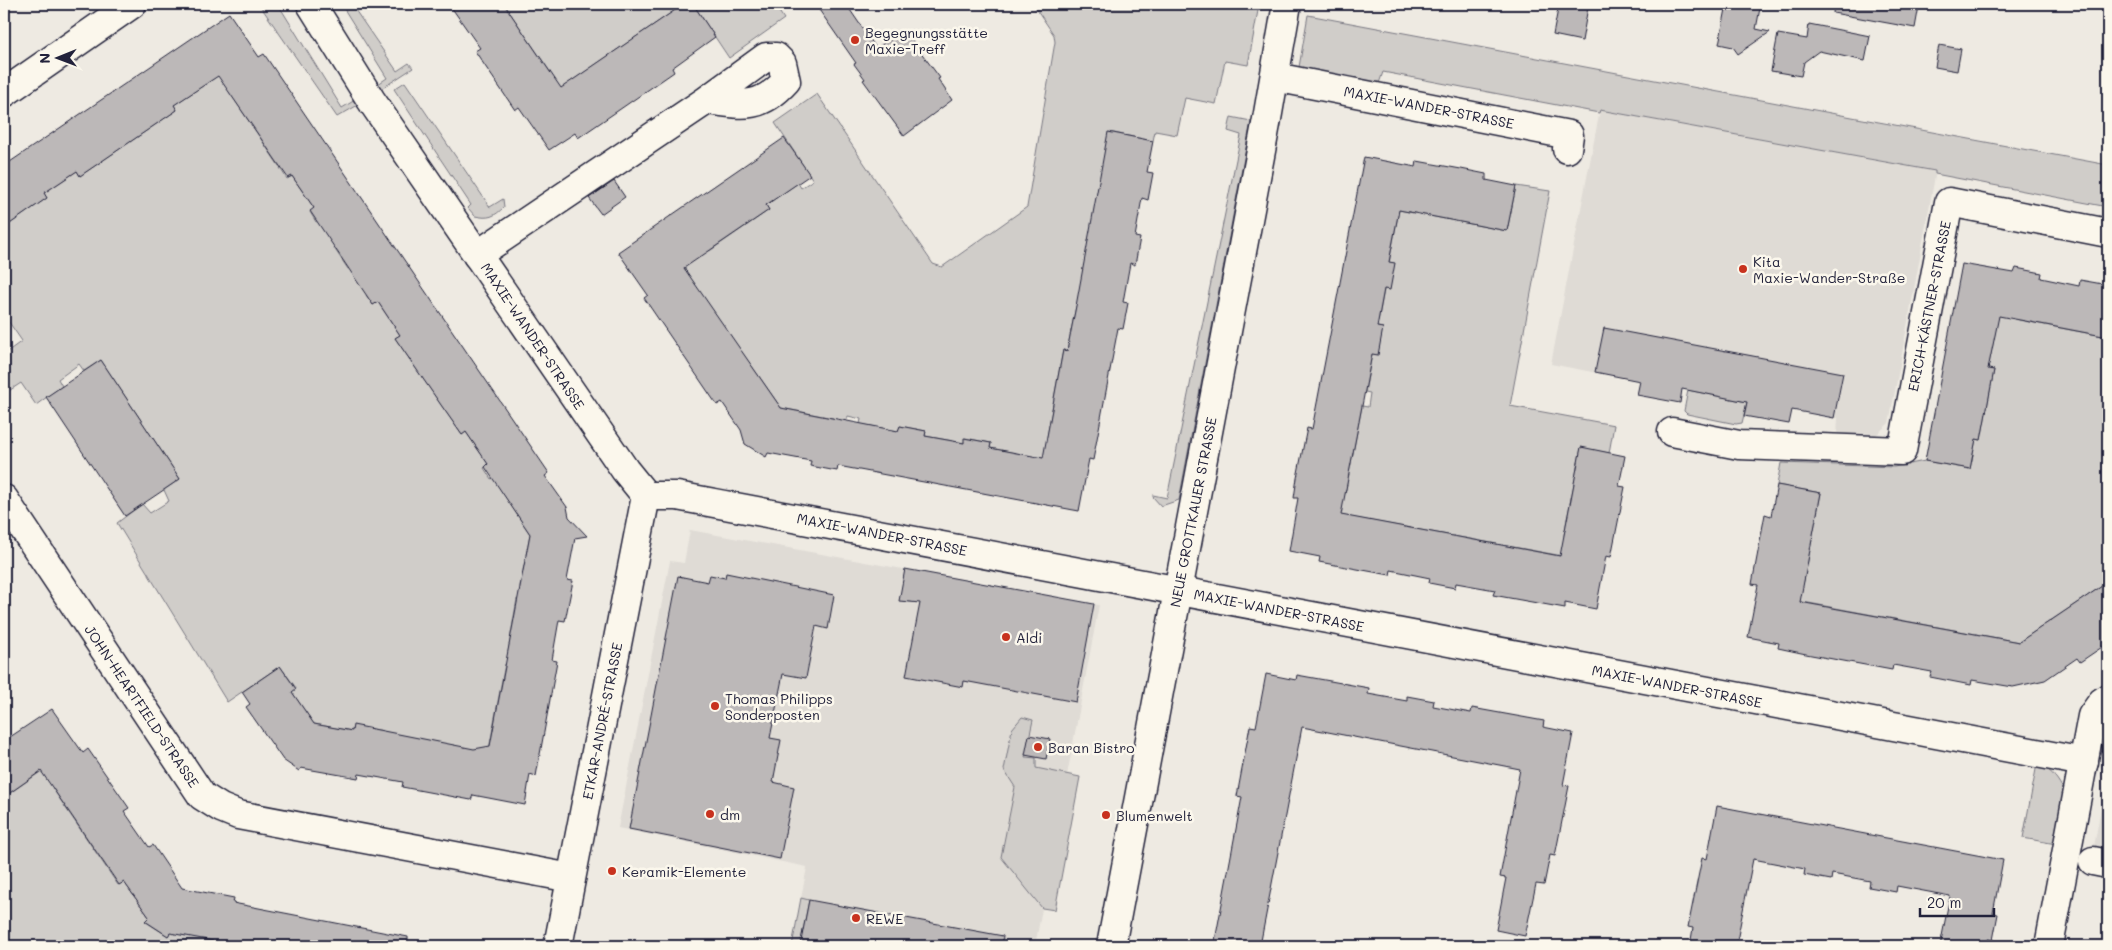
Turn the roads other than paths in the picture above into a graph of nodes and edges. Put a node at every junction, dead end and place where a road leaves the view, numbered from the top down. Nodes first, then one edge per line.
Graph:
1 (132, 4) edge
2 (311, 4) edge
3 (1287, 4) edge
4 (1275, 77) junction
5 (4, 93) edge
6 (707, 100) dead end
7 (1566, 149) dead end
8 (2108, 233) edge
9 (477, 255) junction
10 (1672, 432) dead end
11 (646, 496) junction
12 (4, 499) edge
13 (1178, 591) junction
14 (2108, 698) edge
15 (2084, 762) junction
16 (571, 878) junction
17 (558, 946) edge
18 (1112, 946) edge
19 (2049, 946) edge

1 - 5 street
2 - 9 street, MAXIE-WANDER-STRASSE
3 - 4 street, NEUE GROTTKAUER STRASSE
4 - 7 street, MAXIE-WANDER-STRASSE
4 - 13 street, NEUE GROTTKAUER STRASSE
6 - 9 street, MAXIE-WANDER-STRASSE
8 - 10 street, ERICH-KÄSTNER-STRASSE
9 - 11 street, MAXIE-WANDER-STRASSE
11 - 13 street, MAXIE-WANDER-STRASSE
11 - 16 street, ETKAR-ANDRÉ-STRASSE
12 - 16 street, JOHN-HEARTFIELD-STRASSE
13 - 15 street, MAXIE-WANDER-STRASSE
13 - 18 street, NEUE GROTTKAUER STRASSE
14 - 15 street
15 - 19 street
16 - 17 street, ETKAR-ANDRÉ-STRASSE

